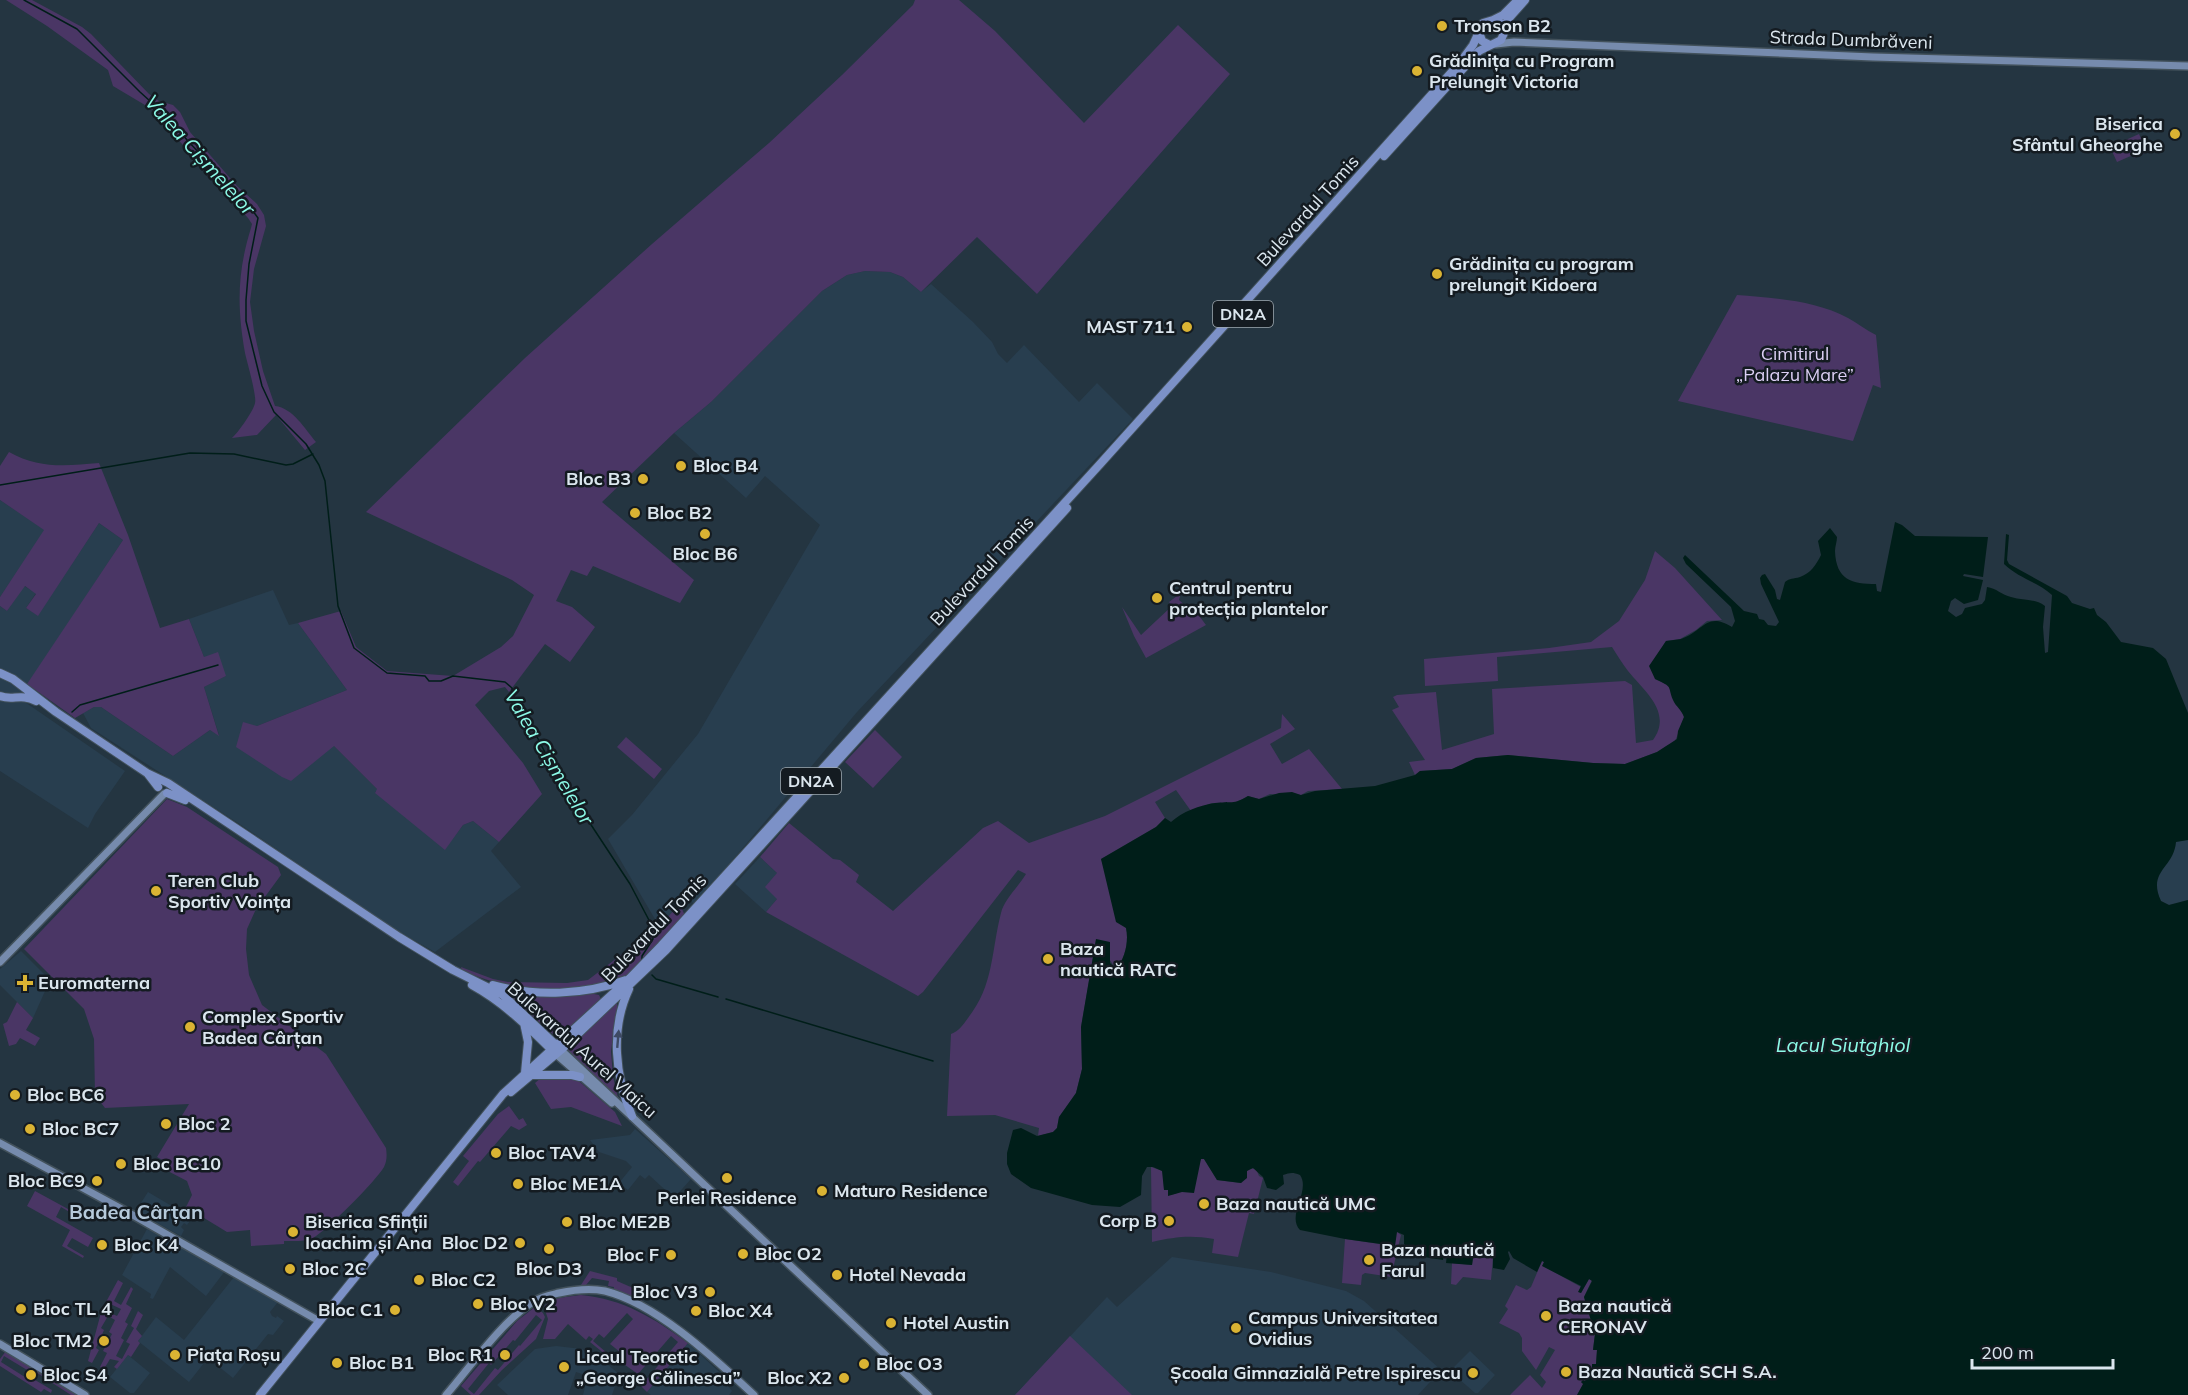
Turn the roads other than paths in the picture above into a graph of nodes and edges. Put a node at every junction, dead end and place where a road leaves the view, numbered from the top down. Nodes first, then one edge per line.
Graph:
1 (1518, 0) edge
2 (1525, 0) edge
3 (1493, 20) junction
4 (1503, 30) junction
5 (1479, 32) junction
6 (1514, 42) junction
7 (1493, 44) junction
8 (2188, 66) edge
9 (1025, 550) junction
10 (2, 676) edge
11 (16, 682) junction
12 (0, 696) edge
13 (10, 698) junction
14 (56, 712) junction
15 (163, 788) junction
16 (0, 963) edge
17 (465, 976) junction
18 (632, 980) junction
19 (523, 1021) junction
20 (556, 1050) junction
21 (528, 1074) junction
22 (580, 1077) junction
23 (632, 1116) junction
24 (0, 1143) edge
25 (319, 1321) junction
26 (0, 1344) edge
27 (85, 1395) edge
28 (260, 1395) edge
29 (446, 1395) edge
30 (754, 1395) edge
31 (927, 1395) edge

1 - 3 main road, DN2A
2 - 4 main road, DN2A
3 - 4 main road
3 - 5 main road, DN2A
4 - 6 street
4 - 7 main road, DN2A
5 - 7 main road
5 - 9 main road, Bulevardul Tomis / DN2A
6 - 7 street, Strada Dumbrăveni
6 - 8 street, Strada Dumbrăveni
7 - 9 main road, Bulevardul Tomis / DN2A
9 - 18 main road, Bulevardul Tomis / DN2A
10 - 11 main road, Bulevardul Aurel Vlaicu
11 - 13 main road
11 - 14 main road, Bulevardul Aurel Vlaicu
12 - 13 main road, Bulevardul Aurel Vlaicu
13 - 14 main road, Bulevardul Aurel Vlaicu
14 - 15 main road, Bulevardul Aurel Vlaicu
15 - 16 street
15 - 17 main road, Bulevardul Aurel Vlaicu
15 - 19 main road, Bulevardul Aurel Vlaicu
17 - 18 main road
17 - 20 main road, Bulevardul Aurel Vlaicu
18 - 20 main road, Bulevardul Tomis / DN2A
23 -> 18 main road
19 - 20 main road, Bulevardul Aurel Vlaicu
19 - 21 main road
20 - 21 main road, Bulevardul Tomis / DN2A
20 - 22 street, Bulevardul Aurel Vlaicu
20 - 23 street, Bulevardul Aurel Vlaicu
21 - 22 main road
21 - 25 main road, Bulevardul Tomis / DN2A
22 - 31 street, Bulevardul Aurel Vlaicu
23 - 31 street, Bulevardul Aurel Vlaicu
24 - 25 street
25 - 28 main road, Bulevardul Tomis / DN2A
26 - 27 street
29 - 30 street

